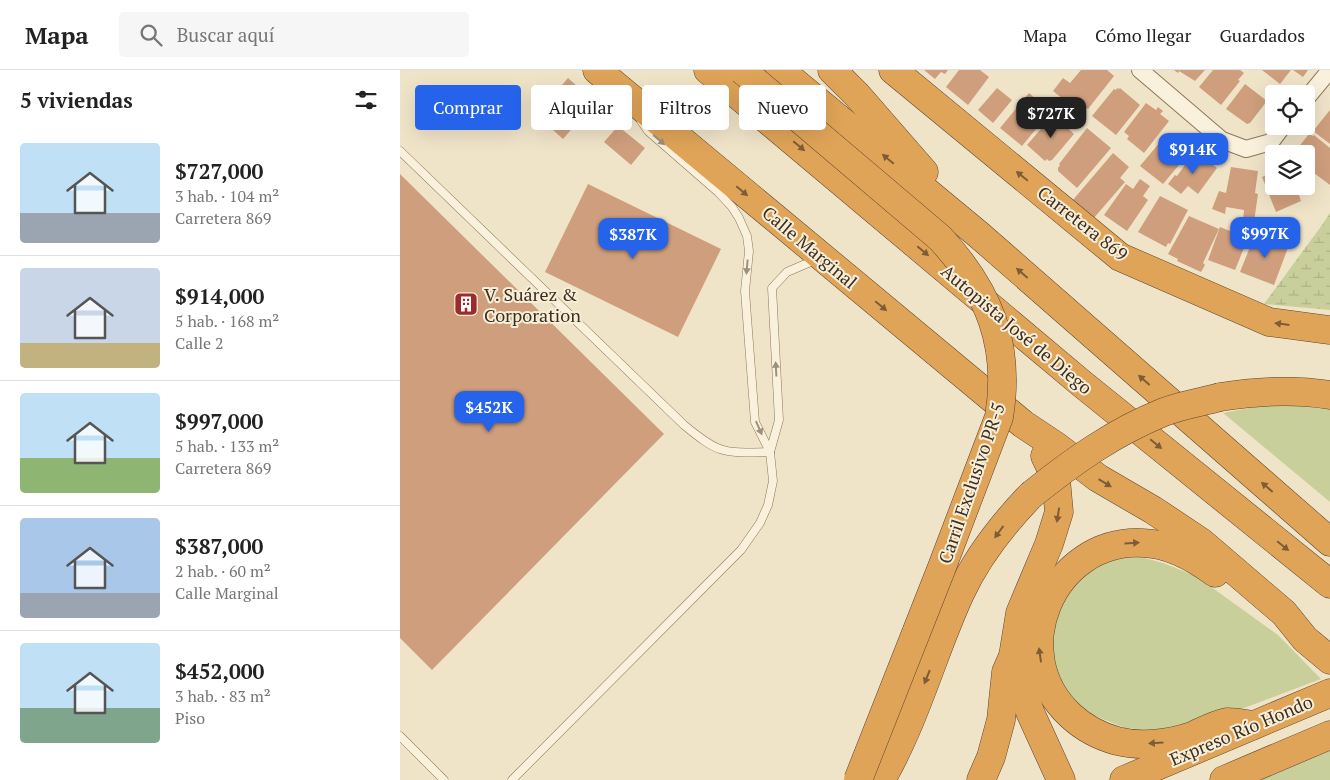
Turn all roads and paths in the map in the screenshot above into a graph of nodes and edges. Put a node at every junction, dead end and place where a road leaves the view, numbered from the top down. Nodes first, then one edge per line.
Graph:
1 (597, 70) edge
2 (708, 70) edge
3 (742, 70) edge
4 (780, 70) edge
5 (832, 70) edge
6 (893, 70) edge
7 (1140, 70) edge
8 (1330, 70) edge
9 (615, 85) edge
10 (1315, 88) edge
11 (632, 99) edge
12 (632, 107) edge
13 (1277, 135) edge
14 (400, 151) edge
15 (979, 235) junction
16 (822, 257) junction
17 (1330, 330) edge
18 (1330, 395) edge
19 (1023, 424) junction
20 (770, 452) junction
21 (1330, 542) edge
22 (1327, 581) edge
23 (1305, 639) junction
24 (1013, 656) junction
25 (1330, 660) edge
26 (1330, 693) edge
27 (1254, 725) junction
28 (1330, 735) edge
29 (400, 736) edge
30 (444, 780) edge
31 (512, 780) edge
32 (858, 780) edge
33 (881, 780) edge
34 (981, 780) edge
35 (1062, 780) edge
36 (1124, 780) edge
37 (1224, 780) edge

1 - 9 highway, Calle Marginal
2 -> 22 highway, Autopista José de Diego
3 - 32 highway, Carril Exclusivo PR-5, bridge
15 -> 4 highway
5 - 15 highway
17 -> 6 highway, Carretera 869
7 - 13 street
8 - 10 street
11 -> 16 highway, Calle Marginal
12 -> 20 lane
14 - 20 lane
21 -> 15 highway
16 -> 19 highway, Calle Marginal
20 -> 16 lane
18 -> 33 highway, bridge
19 -> 23 highway
19 -> 24 highway
20 - 31 lane
23 - 25 highway
27 -> 23 highway
24 - 34 highway
24 - 35 highway
26 - 27 highway, Expreso Río Hondo
27 - 36 highway, Expreso Río Hondo
28 - 37 highway
29 - 30 lane

